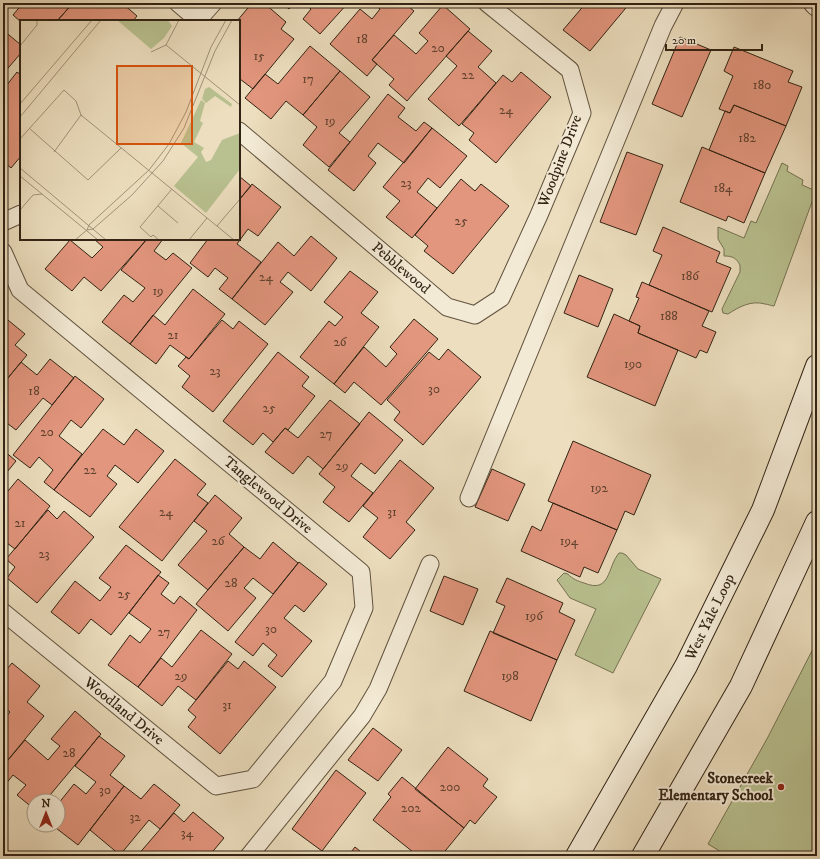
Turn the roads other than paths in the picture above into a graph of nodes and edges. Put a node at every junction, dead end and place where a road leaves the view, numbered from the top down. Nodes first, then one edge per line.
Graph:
1 (178, 3) edge
2 (213, 3) edge
3 (487, 3) edge
4 (675, 3) edge
5 (198, 20) edge
6 (240, 132) edge
7 (20, 214) edge
8 (539, 215) joint
9 (3, 222) edge
10 (3, 252) edge
11 (817, 366) edge
12 (470, 498) dead end
13 (817, 522) edge
14 (430, 564) dead end
15 (3, 612) edge
16 (253, 779) joint
17 (249, 856) edge
18 (577, 856) edge
19 (643, 856) edge

1 - 5 lane
2 - 5 lane
3 - 8 lane, Woodpine Drive
4 - 12 lane
6 - 8 lane, Pebblewood
7 - 9 lane
10 - 16 lane, Tanglewood Drive
11 - 18 main road, West Yale Loop
13 - 19 main road
14 - 17 lane
15 - 16 lane, Woodland Drive

